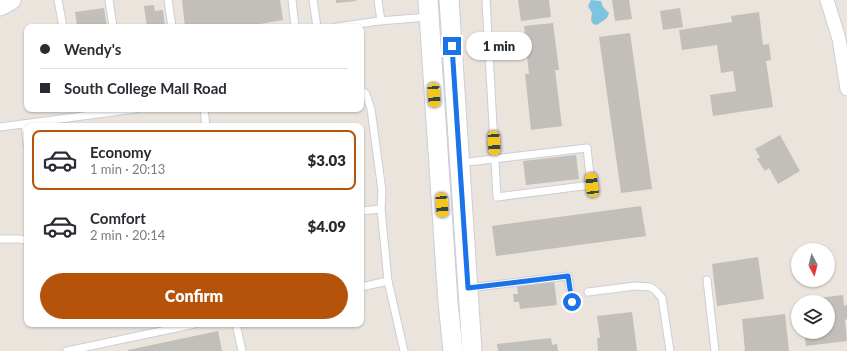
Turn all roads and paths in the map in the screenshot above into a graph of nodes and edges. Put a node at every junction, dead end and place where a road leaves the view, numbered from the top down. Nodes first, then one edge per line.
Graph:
1 (11, 0) edge
2 (58, 0) edge
3 (109, 0) edge
4 (168, 0) edge
5 (292, 0) edge
6 (312, 0) edge
7 (378, 0) edge
8 (449, 0) edge
9 (486, 0) edge
10 (827, 0) edge
11 (0, 6) edge
12 (428, 9) edge
13 (381, 21) junction
14 (62, 24) edge
15 (113, 24) edge
16 (172, 24) edge
17 (295, 24) edge
18 (316, 24) edge
19 (359, 24) edge
20 (847, 89) edge
21 (364, 92) edge
22 (113, 112) edge
23 (204, 112) edge
24 (32, 123) edge
25 (206, 123) edge
26 (24, 124) edge
27 (0, 127) edge
28 (495, 159) junction
29 (460, 163) junction
30 (381, 209) junction
31 (364, 211) edge
32 (0, 239) edge
33 (24, 240) edge
34 (707, 280) dead end
35 (388, 281) junction
36 (447, 283) junction
37 (364, 286) edge
38 (468, 288) junction
39 (588, 292) dead end
40 (572, 302) dead end
41 (181, 327) edge
42 (237, 327) edge
43 (453, 346) edge
44 (472, 346) edge
45 (67, 351) edge
46 (242, 351) edge
47 (404, 351) edge
48 (670, 351) edge
49 (715, 351) edge

1 - 11 main road
2 - 14 lane
3 - 15 lane
4 - 16 lane
5 - 17 lane
6 - 18 lane
7 - 13 lane
8 - 29 main road
9 - 28 lane
10 - 20 street
12 - 13 lane
12 - 36 main road
13 - 19 lane
21 - 30 lane
22 - 24 lane
23 - 25 lane
26 - 27 lane
28 - 28 lane
28 - 29 lane
29 - 38 main road
30 - 31 lane
30 - 35 lane
32 - 33 lane
34 - 49 lane
35 - 37 lane
35 - 47 lane
36 - 38 main road
36 - 43 main road
38 - 40 lane
38 - 44 main road
39 - 48 lane
41 - 45 lane
42 - 46 lane
43 - 44 main road

